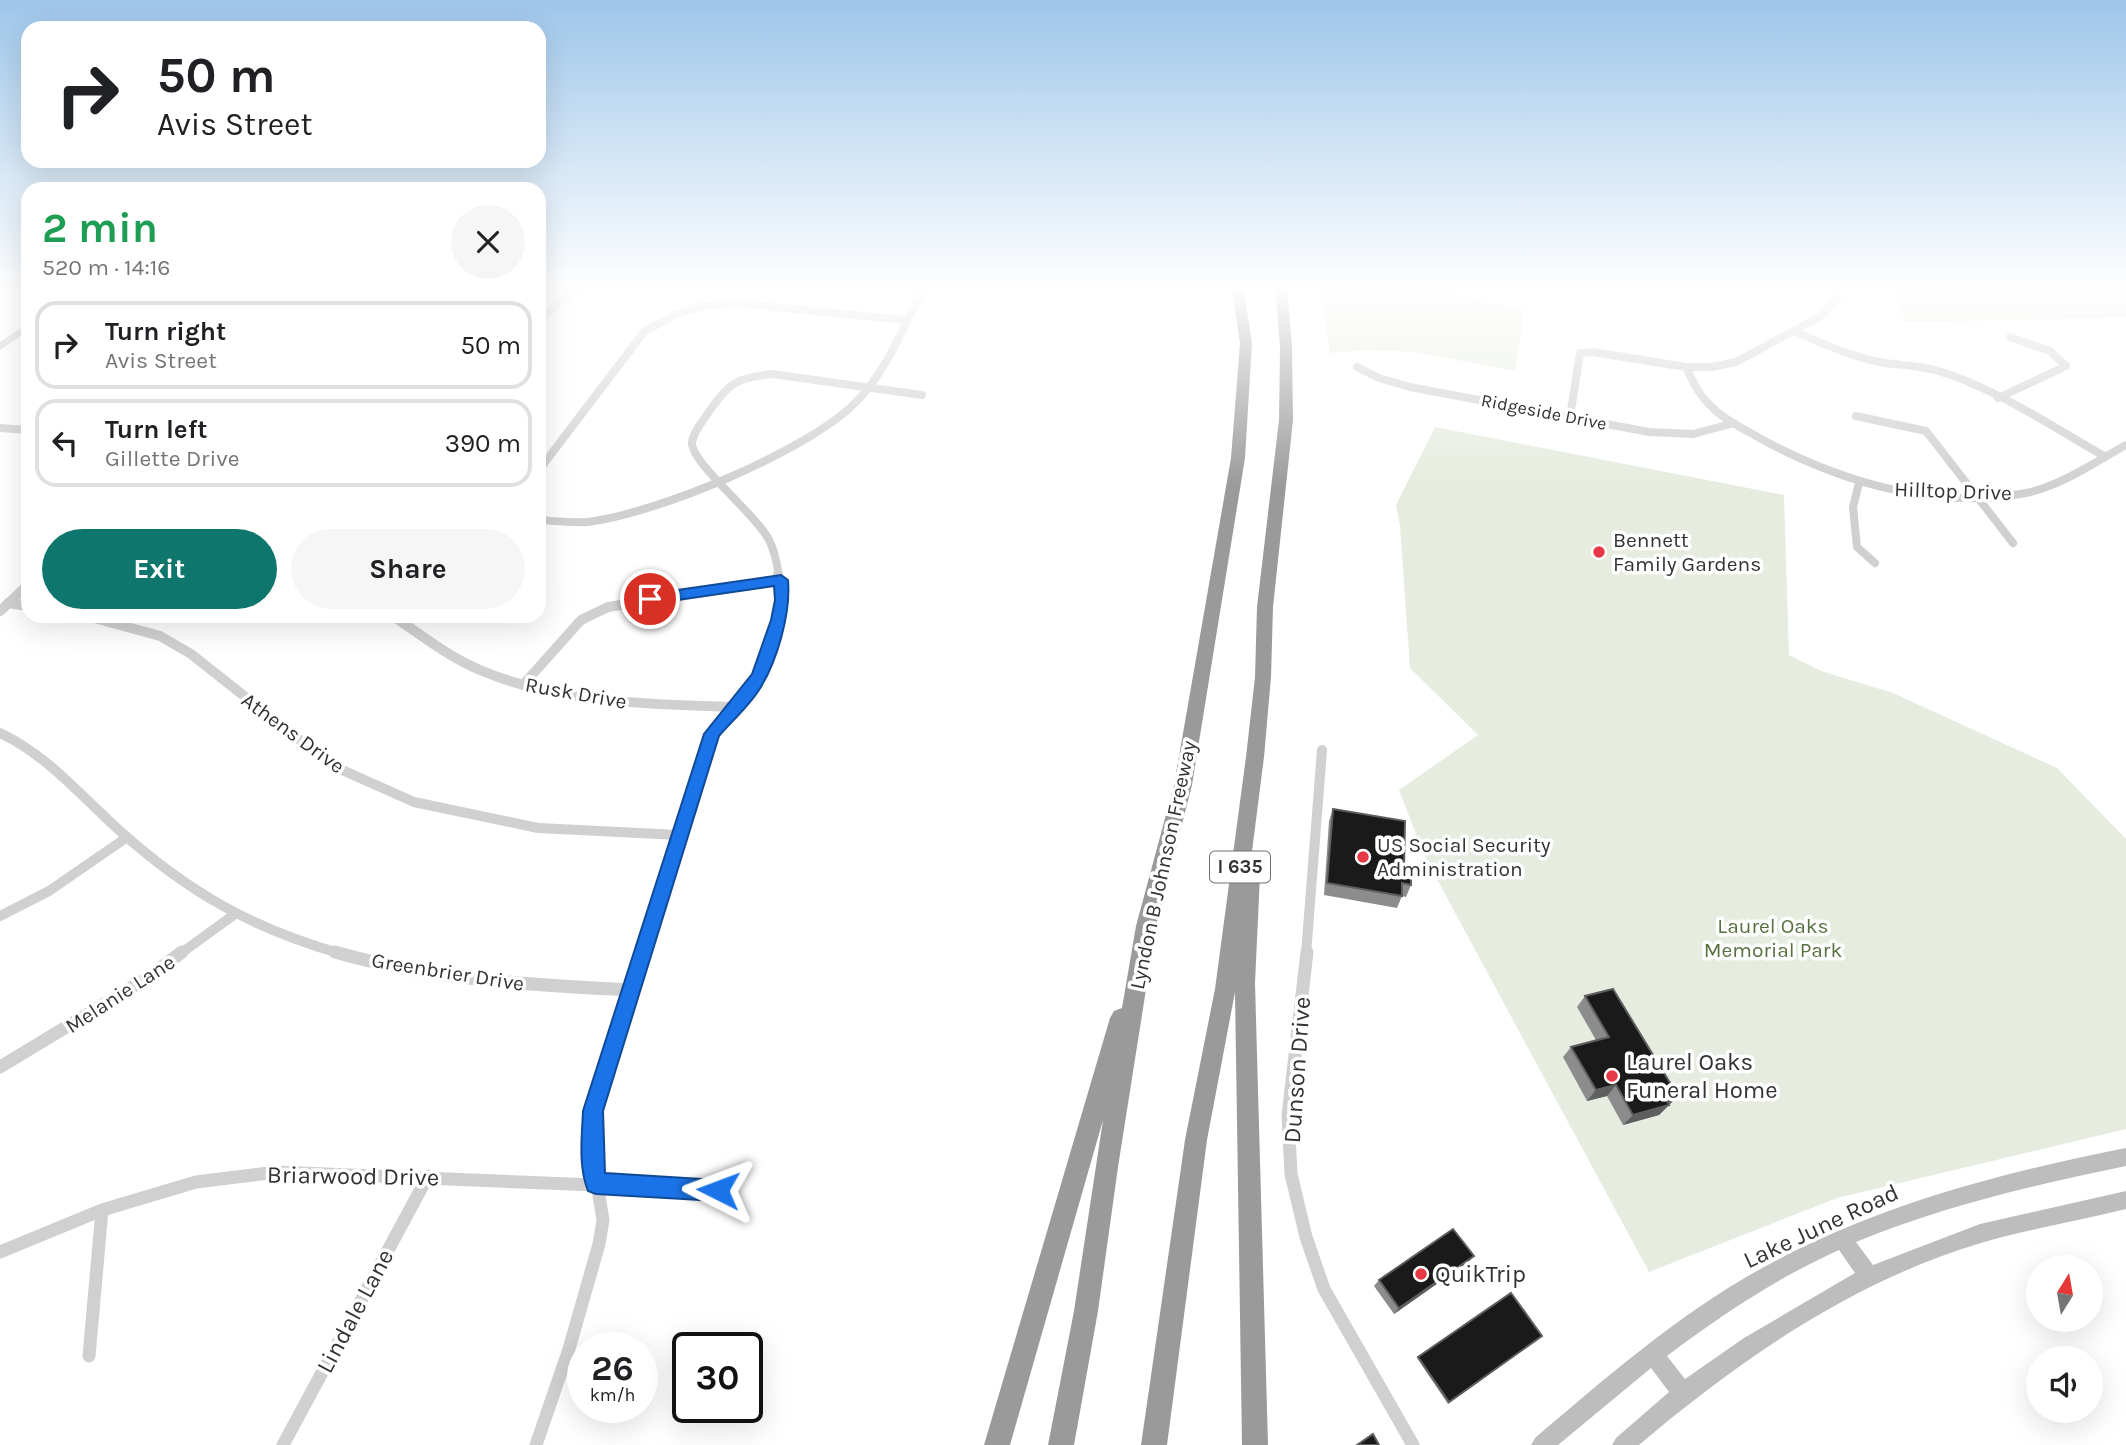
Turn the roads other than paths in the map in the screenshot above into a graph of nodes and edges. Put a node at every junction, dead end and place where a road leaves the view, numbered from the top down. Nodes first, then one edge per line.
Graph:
1 (628, 352) edge
2 (888, 352) edge
3 (1245, 352) edge
4 (1286, 352) edge
5 (1587, 352) edge
6 (1596, 352) edge
7 (1754, 352) edge
8 (1846, 352) edge
9 (2051, 352) edge
10 (1357, 367) dead end
11 (1686, 367) junction
12 (870, 386) junction
13 (922, 395) dead end
14 (1998, 398) junction
15 (1856, 416) dead end
16 (1570, 417) junction
17 (1734, 423) junction
18 (0, 428) edge
19 (21, 430) edge
20 (2126, 445) edge
21 (2104, 457) junction
22 (546, 461) edge
23 (717, 480) junction
24 (1858, 483) junction
25 (1976, 495) junction
26 (546, 520) edge
27 (2013, 543) dead end
28 (1875, 563) dead end
29 (781, 580) junction
30 (21, 591) edge
31 (8, 603) junction
32 (21, 605) edge
33 (0, 611) edge
34 (112, 623) edge
35 (404, 623) edge
36 (523, 685) junction
37 (735, 706) junction
38 (0, 733) edge
39 (1322, 750) dead end
40 (1255, 757) junction
41 (679, 835) junction
42 (127, 838) junction
43 (235, 914) junction
44 (0, 916) edge
45 (1146, 926) junction
46 (631, 990) junction
47 (0, 1067) edge
48 (2126, 1157) edge
49 (428, 1176) junction
50 (596, 1183) junction
51 (718, 1190) dead end
52 (2126, 1200) edge
53 (102, 1210) junction
54 (1843, 1240) junction
55 (0, 1252) edge
56 (1869, 1276) junction
57 (1652, 1353) junction
58 (89, 1356) dead end
59 (1683, 1394) junction
60 (283, 1445) edge
61 (536, 1445) edge
62 (997, 1445) edge
63 (1061, 1445) edge
64 (1154, 1445) edge
65 (1255, 1445) edge
66 (1413, 1445) edge
67 (1542, 1445) edge
68 (1623, 1445) edge

1 - 22 street
2 - 12 street
3 - 45 highway, Lyndon B Johnson Freeway
4 - 40 highway, I 635
5 - 16 street
6 - 11 street
7 - 11 street
8 - 14 street
9 - 14 street
10 - 16 street, Ridgeside Drive
11 - 17 street, Hilltop Drive
12 - 13 street
12 - 23 street
12 - 23 street
14 - 21 street
15 - 25 street
16 - 17 street, Ridgeside Drive
17 - 24 street, Hilltop Drive
18 - 19 street
20 - 21 street, Hilltop Drive
21 - 25 street, Hilltop Drive
23 - 26 street
23 - 29 street
24 - 25 street, Hilltop Drive
24 - 28 street
25 - 27 street
29 - 36 street
29 - 37 street
30 - 31 street
31 - 32 street
31 - 33 street
34 - 41 street, Athens Drive
35 - 36 street, Rusk Drive
36 - 37 street, Rusk Drive
37 - 41 street
38 - 42 street, Greenbrier Drive
39 - 66 street, Dunson Drive
40 - 64 highway, I 635
40 - 65 highway
41 - 46 street
42 - 43 street, Greenbrier Drive
42 - 44 street
43 - 46 street, Greenbrier Drive
43 - 47 street, Melanie Lane
45 - 62 highway
45 - 63 highway, Lyndon B Johnson Freeway
46 - 50 street
48 - 54 main road, Lake June Road
49 - 50 street, Briarwood Drive
49 - 53 street, Briarwood Drive
49 - 60 street, Lindale Lane
50 - 51 street, Briarwood Drive
50 - 61 street
52 - 56 main road
53 - 55 street, Briarwood Drive
53 - 58 street
54 - 56 main road
54 - 57 main road, Lake June Road
56 - 59 main road
57 - 59 main road
57 - 67 main road, Lake June Road
59 - 68 main road

